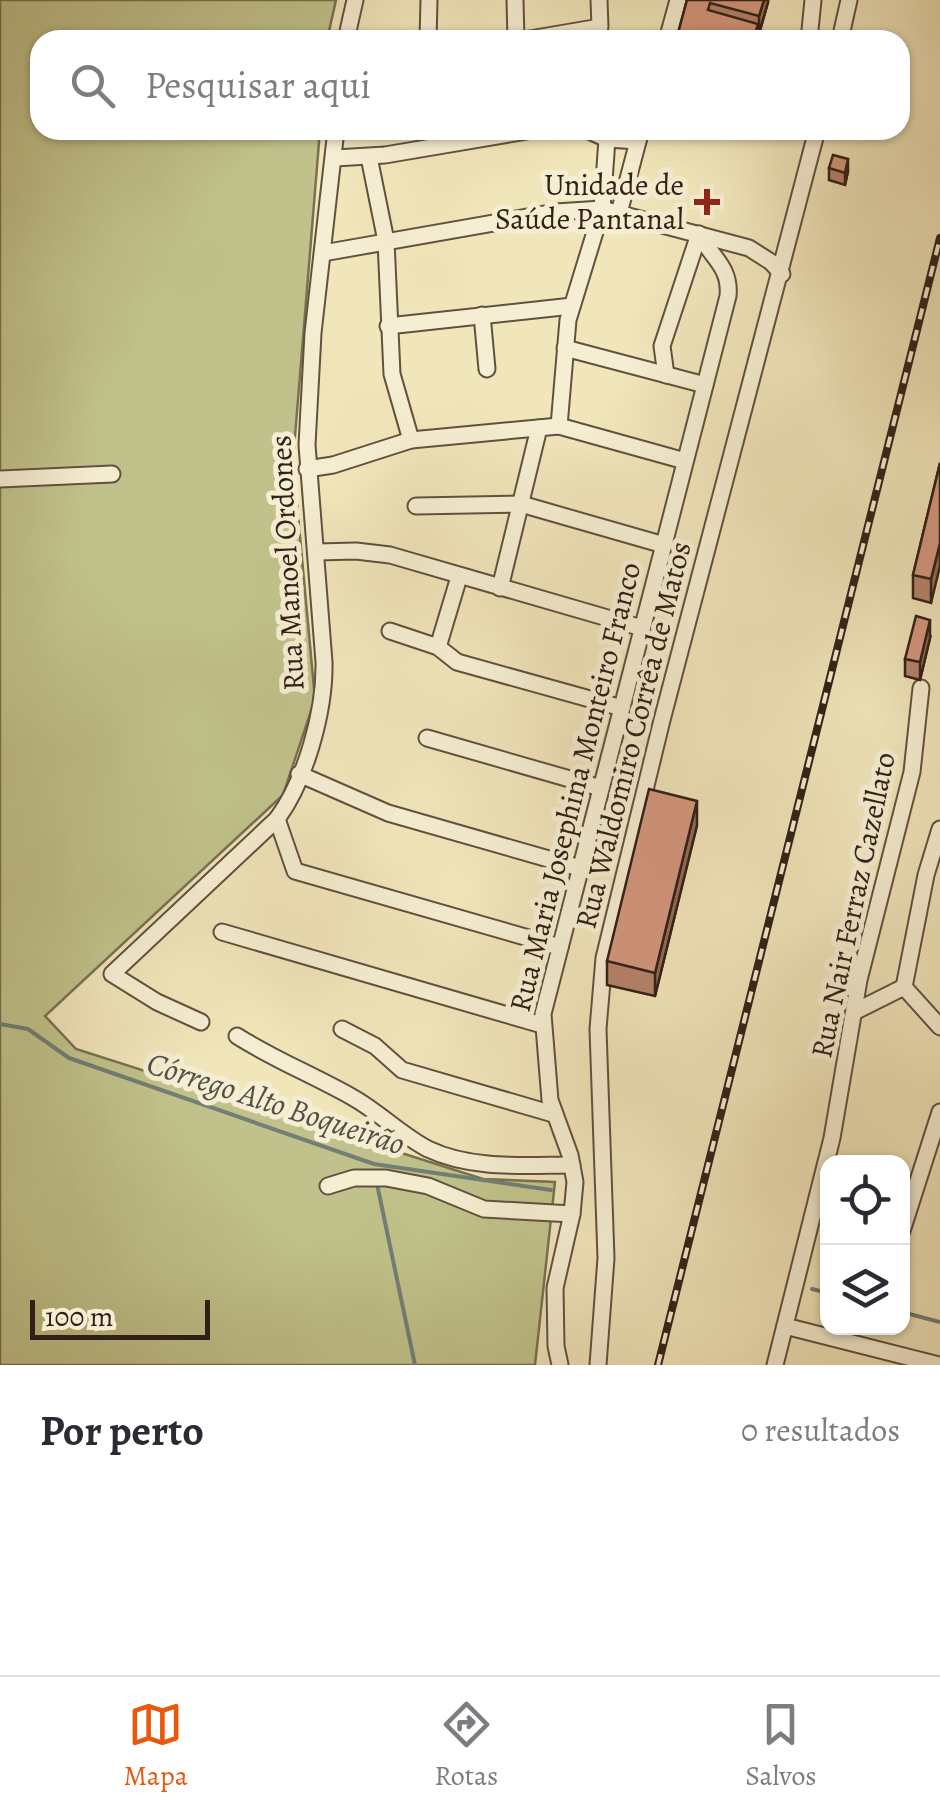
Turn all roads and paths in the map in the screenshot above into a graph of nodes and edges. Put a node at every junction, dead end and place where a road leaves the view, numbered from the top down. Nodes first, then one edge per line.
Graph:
1 (355, 0) edge
2 (429, 0) edge
3 (515, 0) edge
4 (599, 0) edge
5 (678, 0) edge
6 (814, 0) edge
7 (849, 0) edge
8 (348, 30) edge
9 (428, 30) edge
10 (519, 30) edge
11 (589, 30) edge
12 (670, 30) edge
13 (810, 30) edge
14 (842, 30) edge
15 (336, 140) edge
16 (474, 140) edge
17 (608, 140) edge
18 (639, 140) edge
19 (816, 140) edge
20 (335, 158) junction
21 (369, 158) junction
22 (602, 209) junction
23 (620, 212) junction
24 (699, 234) junction
25 (386, 242) junction
26 (323, 253) junction
27 (782, 274) junction
28 (572, 306) junction
29 (482, 315) junction
30 (388, 326) junction
31 (565, 348) junction
32 (487, 369) dead end
33 (666, 374) junction
34 (705, 385) junction
35 (558, 426) junction
36 (539, 428) junction
37 (411, 440) junction
38 (685, 461) junction
39 (307, 469) junction
40 (112, 474) dead end
41 (0, 479) edge
42 (520, 504) junction
43 (416, 506) dead end
44 (664, 544) junction
45 (317, 552) junction
46 (459, 576) junction
47 (500, 588) junction
48 (642, 628) junction
49 (390, 631) dead end
50 (438, 647) junction
51 (921, 688) dead end
52 (622, 708) junction
53 (427, 738) dead end
54 (300, 774) junction
55 (601, 788) junction
56 (277, 819) junction
57 (940, 829) edge
58 (580, 868) junction
59 (222, 932) dead end
60 (560, 947) junction
61 (904, 987) junction
62 (856, 1011) junction
63 (200, 1022) dead end
64 (542, 1026) junction
65 (940, 1027) edge
66 (342, 1029) dead end
67 (237, 1036) dead end
68 (940, 1112) edge
69 (553, 1114) junction
70 (572, 1165) junction
71 (328, 1186) dead end
72 (910, 1206) edge
73 (572, 1214) junction
74 (785, 1326) junction
75 (560, 1365) edge
76 (598, 1365) edge
77 (775, 1365) edge
78 (939, 1365) edge

1 - 8 street
2 - 9 street
3 - 10 street
4 - 11 street
5 - 12 street
6 - 13 street
7 - 14 street
15 - 20 street, Rua Manoel Ordones
16 - 21 street
17 - 22 street
18 - 23 street
19 - 27 street, Rua Waldomiro Corrêa de Matos
20 - 21 street
20 - 26 street, Rua Manoel Ordones
21 - 25 street
22 - 23 street
22 - 25 street
22 - 28 street
23 - 24 street
24 - 27 street
24 - 33 street
24 - 34 street, Rua Maria Josephina Monteiro Franco
25 - 26 street
25 - 30 street
26 - 39 street, Rua Manoel Ordones
27 - 76 street, Rua Waldomiro Corrêa de Matos
28 - 29 street
28 - 31 street
29 - 30 street
29 - 32 street
30 - 37 street
31 - 33 street
31 - 35 street
33 - 34 street
34 - 38 street, Rua Maria Josephina Monteiro Franco
35 - 36 street
35 - 38 street
36 - 37 street
36 - 42 street
37 - 39 street
38 - 44 street, Rua Maria Josephina Monteiro Franco
39 - 45 street, Rua Manoel Ordones
40 - 41 street
42 - 43 street
42 - 44 street
42 - 47 street
44 - 48 street, Rua Maria Josephina Monteiro Franco
45 - 46 street
45 - 54 street, Rua Manoel Ordones
46 - 47 street
46 - 50 street
47 - 48 street
48 - 52 street, Rua Maria Josephina Monteiro Franco
49 - 50 street
50 - 52 street
51 - 62 street, Rua Nair Ferraz Cazellato
52 - 55 street, Rua Maria Josephina Monteiro Franco
53 - 55 street
54 - 56 street, Rua Manoel Ordones
54 - 58 street
55 - 58 street, Rua Maria Josephina Monteiro Franco
56 - 60 street
56 - 63 street, Rua Manoel Ordones
57 - 61 street
58 - 60 street, Rua Maria Josephina Monteiro Franco
59 - 64 street
60 - 64 street, Rua Maria Josephina Monteiro Franco
61 - 62 street
61 - 65 street
62 - 74 street, Rua Nair Ferraz Cazellato
64 - 69 street, Rua Maria Josephina Monteiro Franco
66 - 69 street
67 - 70 street
68 - 72 street
69 - 70 street, Rua Maria Josephina Monteiro Franco
70 - 73 street, Rua Maria Josephina Monteiro Franco
71 - 73 street
73 - 75 street, Rua Maria Josephina Monteiro Franco
74 - 77 street, Rua Nair Ferraz Cazellato
74 - 78 street

